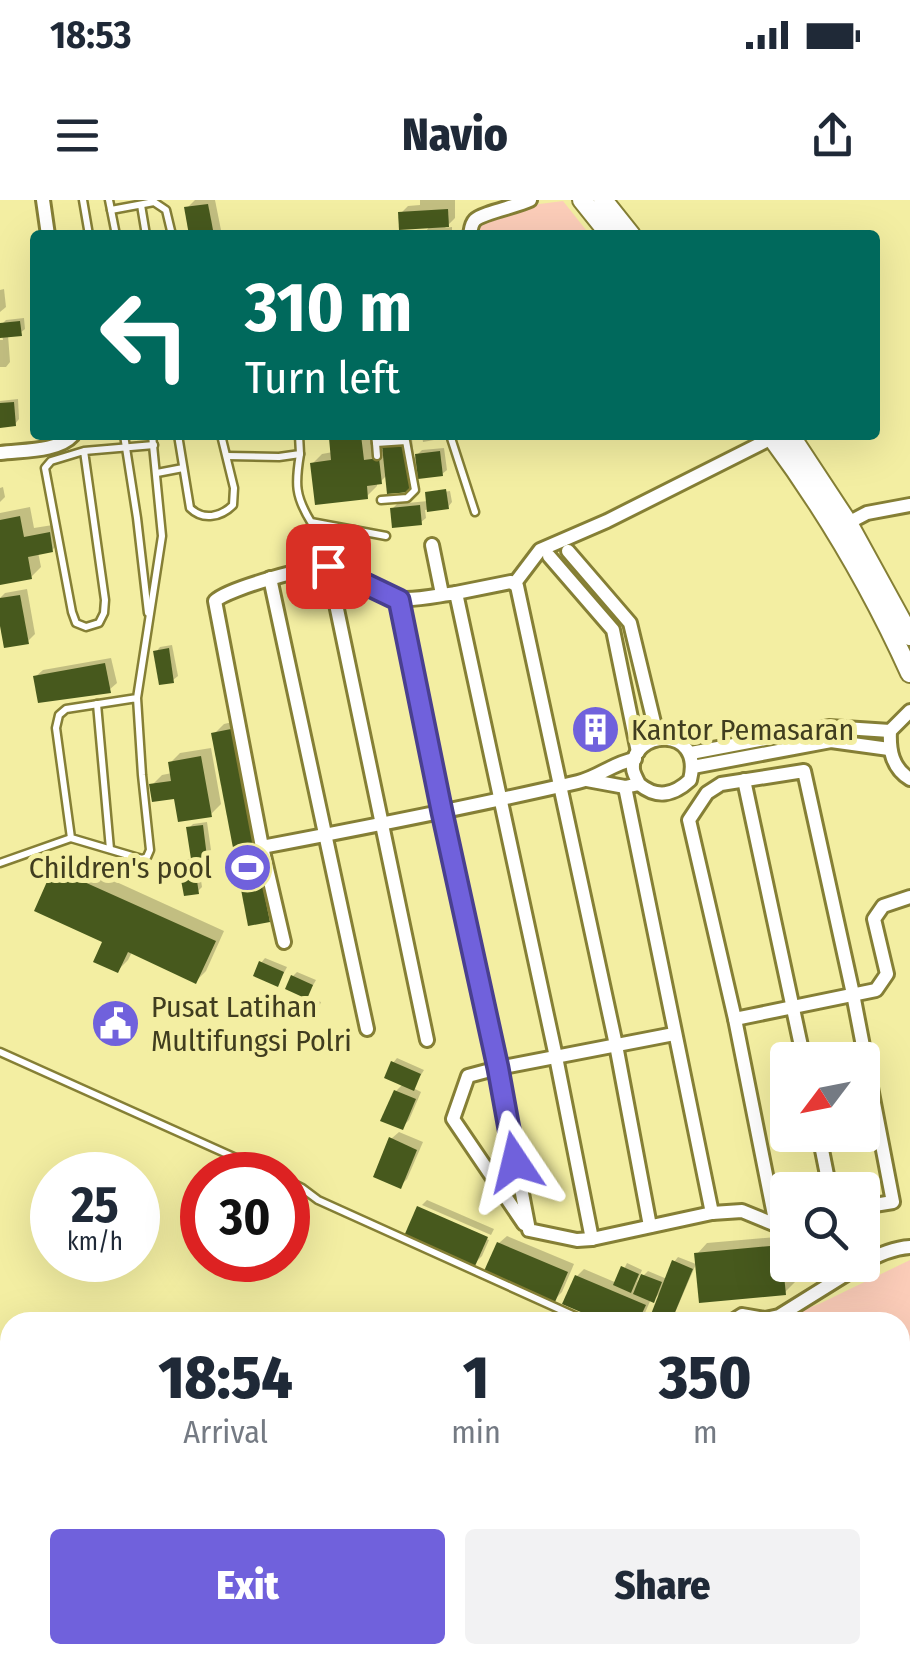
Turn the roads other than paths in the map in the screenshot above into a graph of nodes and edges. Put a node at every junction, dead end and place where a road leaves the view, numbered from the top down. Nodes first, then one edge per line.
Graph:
1 (42, 200) edge
2 (83, 200) edge
3 (109, 200) edge
4 (530, 200) edge
5 (582, 200) edge
6 (603, 200) edge
7 (141, 205) junction
8 (111, 210) junction
9 (47, 230) edge
10 (89, 230) edge
11 (115, 230) edge
12 (145, 230) edge
13 (171, 230) edge
14 (471, 230) edge
15 (606, 230) edge
16 (627, 230) edge
17 (69, 440) edge
18 (124, 440) edge
19 (153, 440) edge
20 (179, 440) edge
21 (222, 440) edge
22 (299, 440) edge
23 (376, 440) edge
24 (391, 440) edge
25 (452, 440) edge
26 (769, 440) edge
27 (780, 440) edge
28 (154, 444) junction
29 (125, 447) junction
30 (84, 451) junction
31 (0, 453) edge
32 (300, 454) junction
33 (227, 456) junction
34 (377, 456) dead end
35 (183, 468) junction
36 (157, 472) junction
37 (381, 500) dead end
38 (910, 505) edge
39 (475, 512) dead end
40 (842, 527) junction
41 (386, 536) dead end
42 (432, 545) dead end
43 (568, 551) dead end
44 (549, 556) dead end
45 (328, 566) junction
46 (270, 578) junction
47 (514, 583) junction
48 (449, 593) junction
49 (399, 600) junction
50 (630, 623) junction
51 (150, 624) junction
52 (614, 630) junction
53 (910, 636) edge
54 (910, 673) edge
55 (137, 698) junction
56 (97, 704) junction
57 (910, 711) edge
58 (890, 731) junction
59 (658, 739) junction
60 (888, 749) junction
61 (636, 755) junction
62 (692, 760) junction
63 (910, 778) edge
64 (588, 780) junction
65 (744, 780) junction
66 (562, 786) junction
67 (632, 786) junction
68 (681, 788) junction
69 (500, 800) junction
70 (698, 807) junction
71 (442, 812) junction
72 (382, 824) junction
73 (326, 835) junction
74 (71, 838) junction
75 (262, 847) junction
76 (110, 848) junction
77 (0, 863) edge
78 (910, 896) edge
79 (284, 942) dead end
80 (854, 994) junction
81 (794, 1007) junction
82 (735, 1019) junction
83 (367, 1029) dead end
84 (674, 1034) junction
85 (427, 1040) dead end
86 (801, 1042) edge
87 (616, 1046) junction
88 (0, 1052) edge
89 (556, 1056) junction
90 (498, 1068) junction
91 (223, 1152) edge
92 (770, 1172) edge
93 (310, 1194) edge
94 (880, 1205) edge
95 (712, 1213) junction
96 (770, 1219) edge
97 (650, 1226) junction
98 (529, 1230) junction
99 (592, 1238) junction
100 (910, 1247) edge
101 (880, 1254) edge
102 (833, 1282) edge
103 (566, 1312) edge
104 (784, 1312) edge

1 - 9 street
2 - 10 lane
3 - 8 lane
4 - 14 street
5 - 15 main road
6 - 16 main road
7 - 8 lane
7 - 12 lane
7 - 13 lane
8 - 11 lane
17 - 31 street
18 - 29 lane
19 - 28 lane
20 - 35 lane
21 - 33 lane
22 - 32 lane
23 - 34 lane
24 - 37 lane
25 - 39 lane
26 - 47 street
27 - 40 main road
28 - 29 lane
28 - 36 lane
29 - 30 lane
29 - 51 lane
30 - 30 lane
32 - 33 lane
32 - 41 lane
33 - 35 lane
35 - 36 lane
36 - 51 lane
38 - 40 street
40 - 53 main road
40 - 54 main road
42 - 48 street
43 - 50 street
44 - 52 street
45 - 46 street
45 - 49 street
45 - 72 street
46 - 73 street
46 - 75 street
47 - 48 street
47 - 66 street
48 - 49 street
48 - 69 street
49 - 71 street
50 - 52 street
50 - 59 street
51 - 55 lane
52 - 61 street
55 - 56 lane
55 - 76 lane
56 - 74 lane
56 - 76 lane
57 - 58 street
58 - 60 street
58 - 62 street
59 - 61 street
59 - 62 street
60 - 62 street
60 - 63 street
61 - 64 street
61 - 67 street
62 - 68 street
64 - 66 street
64 - 67 street
65 - 70 street
65 - 80 street
65 - 81 street
66 - 69 street
66 - 87 street
67 - 68 street
67 - 84 street
68 - 70 street
69 - 71 street
69 - 89 street
70 - 82 street
71 - 72 street
71 - 90 street
72 - 73 street
72 - 85 street
73 - 75 street
73 - 83 street
74 - 76 lane
74 - 77 lane
75 - 79 street
78 - 80 street
80 - 81 street
80 - 94 street
81 - 82 street
81 - 86 street
82 - 92 street
84 - 87 street
84 - 95 street
87 - 89 street
87 - 97 street
88 - 91 lane
89 - 90 street
89 - 99 street
90 - 98 street
90 - 98 street
93 - 103 lane
95 - 96 street
95 - 97 street
97 - 99 street
98 - 99 street
100 - 101 street
102 - 104 street

